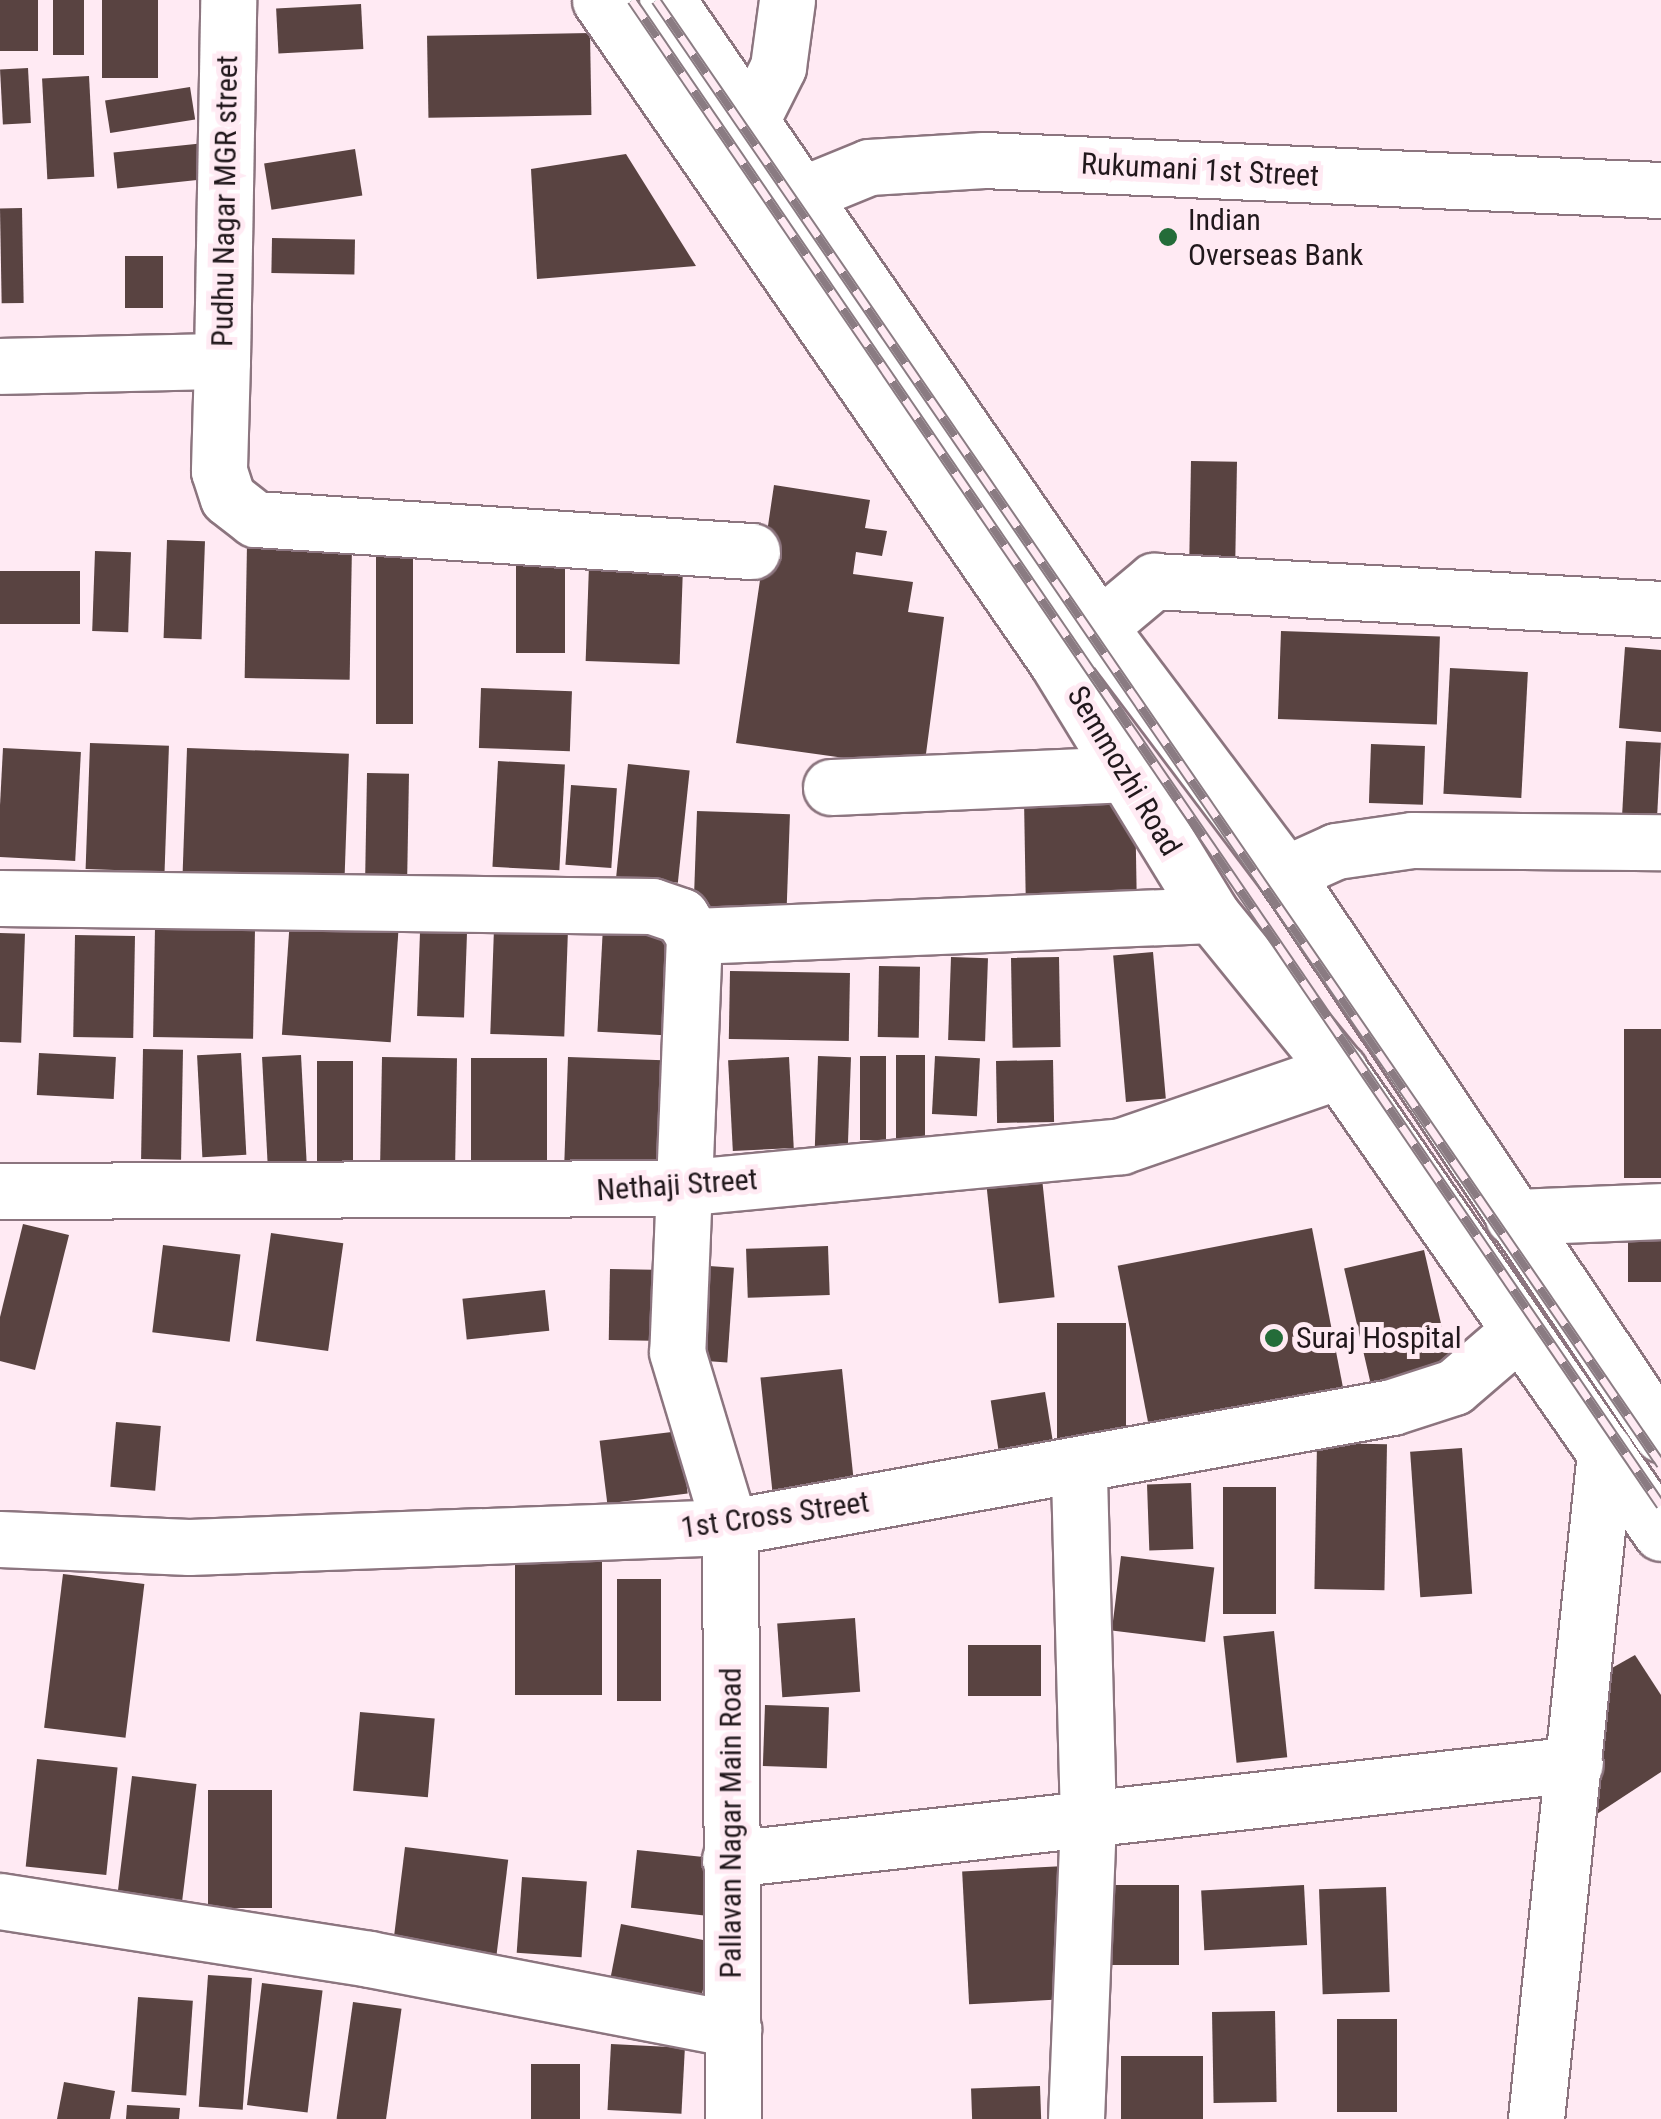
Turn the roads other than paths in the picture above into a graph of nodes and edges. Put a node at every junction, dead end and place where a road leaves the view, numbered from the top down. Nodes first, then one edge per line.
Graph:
1 (228, 0) edge
2 (600, 0) edge
3 (668, 0) edge
4 (787, 0) edge
5 (750, 123) junction
6 (712, 162) junction
7 (1661, 190) edge
8 (773, 204) junction
9 (222, 361) junction
10 (0, 366) edge
11 (752, 550) dead end
12 (1661, 609) edge
13 (1102, 631) junction
14 (1057, 662) junction
15 (1124, 774) junction
16 (831, 787) dead end
17 (1661, 842) edge
18 (1285, 874) junction
19 (0, 898) edge
20 (1212, 915) junction
21 (694, 936) junction
22 (1339, 1071) junction
23 (679, 1188) junction
24 (0, 1191) edge
25 (1661, 1212) edge
26 (1513, 1217) junction
27 (1519, 1332) junction
28 (1661, 1434) edge
29 (1605, 1452) junction
30 (1078, 1467) junction
31 (730, 1527) junction
32 (1661, 1532) edge
33 (0, 1539) edge
34 (1575, 1764) junction
35 (1088, 1819) junction
36 (730, 1859) junction
37 (0, 1901) edge
38 (733, 2030) junction
39 (732, 2119) edge
40 (1076, 2119) edge
41 (1536, 2119) edge

1 - 9 street, Pudhu Nagar MGR street
2 - 6 street, Semmozhi Road
3 - 5 street, Semmozhi Road
4 - 5 street
5 - 6 street
5 - 8 street, Semmozhi Road
6 - 8 street, Semmozhi Road
7 - 8 street, Rukumani 1st Street
8 - 13 street, Semmozhi Road
8 - 14 street, Semmozhi Road
9 - 10 street, Pudhu Nagar MGR street
9 - 11 street
12 - 13 street
13 - 14 street
13 - 18 street, Semmozhi Road
14 - 15 street, Semmozhi Road
15 - 16 street
15 - 20 street, Semmozhi Road
17 - 18 street
18 - 26 street, Semmozhi Road
19 - 21 street
20 - 21 street
20 - 22 street, Semmozhi Road
21 - 23 street, Pallavan Nagar Main Road
22 - 23 street, Nethaji Street
22 - 27 street, Semmozhi Road
23 - 24 street, Nethaji Street
23 - 31 street, Pallavan Nagar Main Road
25 - 26 street
26 - 28 street, Semmozhi Road
27 - 29 street, Semmozhi Road
27 - 30 street, 1st Cross Street
29 - 32 street, Semmozhi Road
29 - 34 street
30 - 31 street, 1st Cross Street
30 - 35 street
31 - 33 street, 1st Cross Street
31 - 36 street, Pallavan Nagar Main Road
34 - 35 street
34 - 41 street
35 - 36 street
35 - 40 street
36 - 38 street, Pallavan Nagar Main Road
37 - 38 street
38 - 39 street, Pallavan Nagar Main Road

